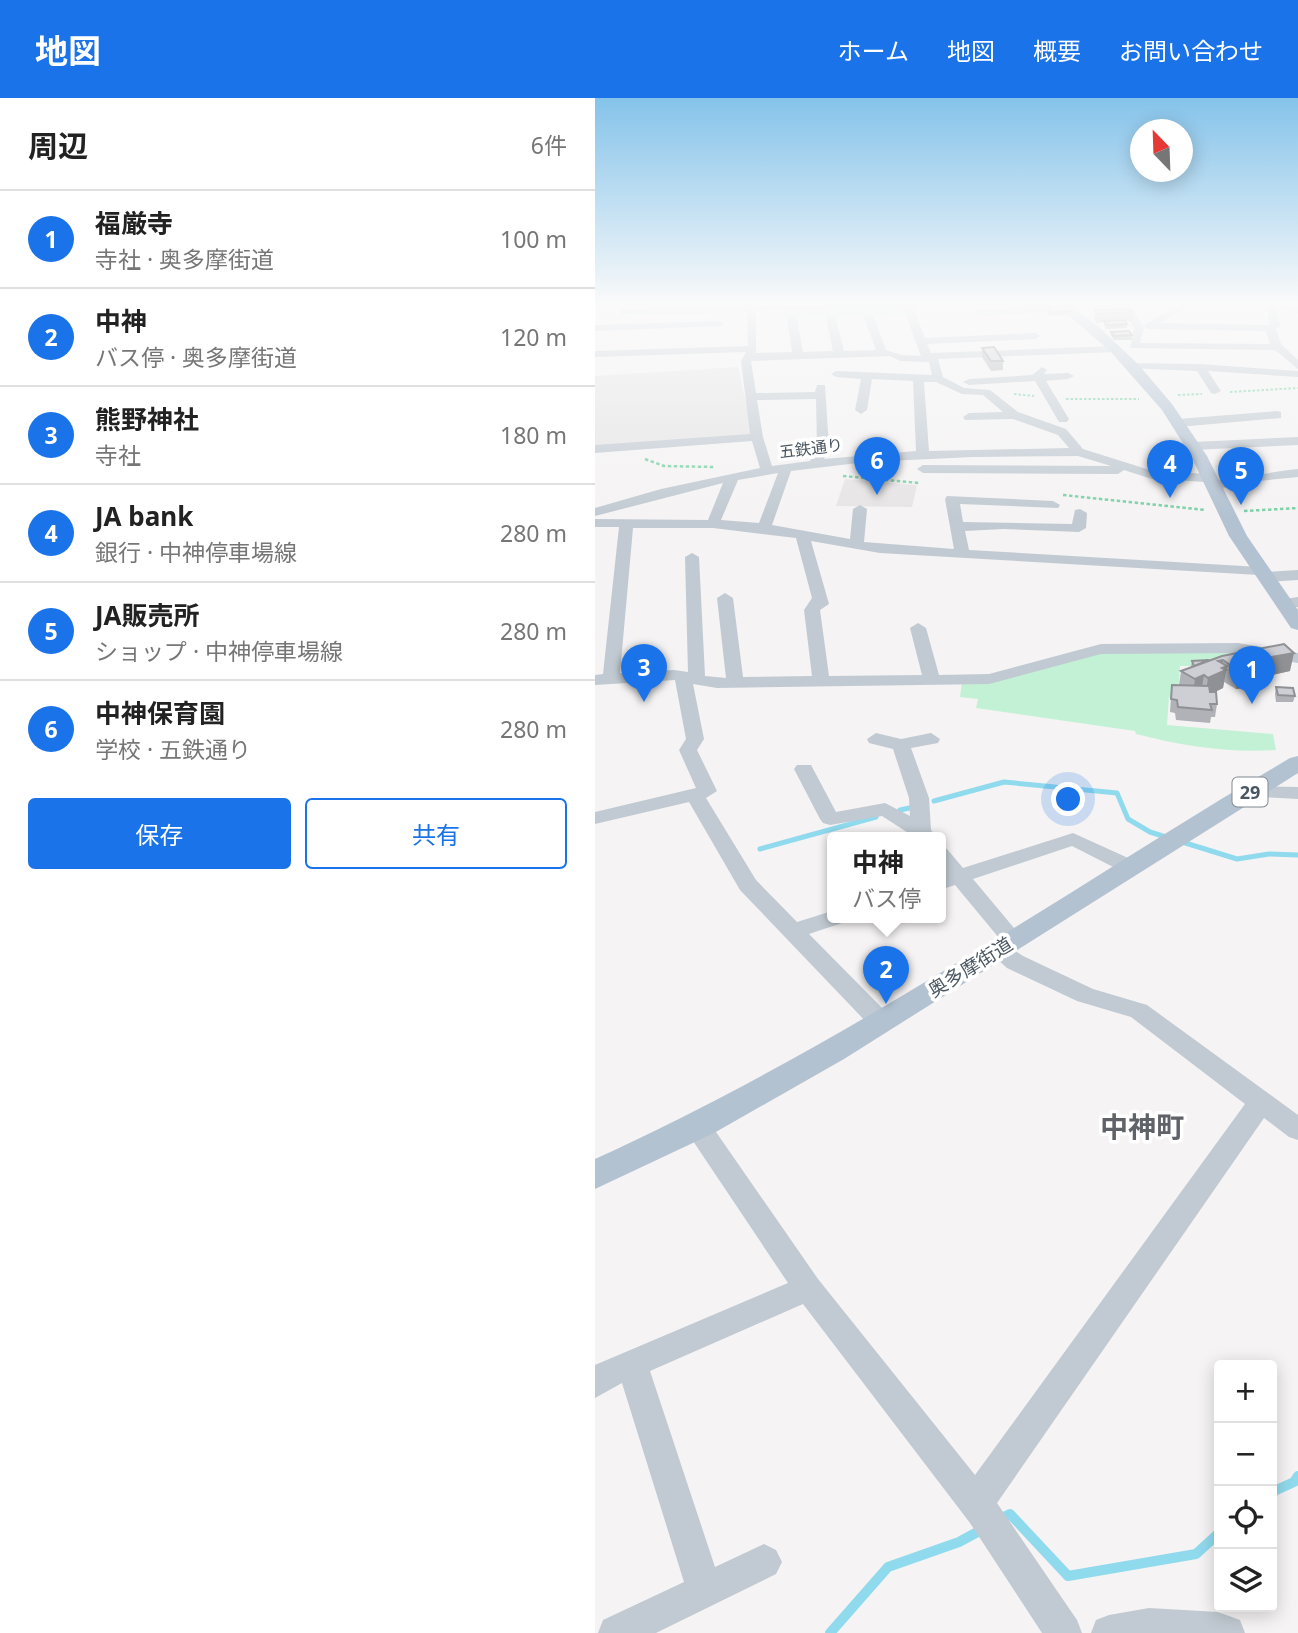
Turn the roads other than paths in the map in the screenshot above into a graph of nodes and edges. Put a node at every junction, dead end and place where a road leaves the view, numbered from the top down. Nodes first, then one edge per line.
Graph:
1 (752, 374) edge
2 (836, 374) dead end
3 (939, 374) edge
4 (1039, 374) edge
5 (1136, 374) edge
6 (1204, 374) edge
7 (867, 375) junction
8 (1068, 376) dead end
9 (1039, 378) junction
10 (918, 379) junction
11 (942, 381) junction
12 (962, 391) junction
13 (1215, 391) dead end
14 (753, 397) junction
15 (860, 410) dead end
16 (1217, 410) dead end
17 (1014, 415) junction
18 (1277, 415) dead end
19 (969, 417) junction
20 (1175, 418) junction
21 (1063, 419) dead end
22 (974, 433) dead end
23 (757, 437) junction
24 (1295, 444) edge
25 (1193, 446) junction
26 (595, 449) edge
27 (1079, 452) junction
28 (923, 455) junction
29 (867, 458) junction
30 (815, 464) junction
31 (782, 469) junction
32 (1131, 470) junction
33 (767, 471) junction
34 (1298, 473) edge
35 (732, 478) junction
36 (1210, 481) junction
37 (996, 502) junction
38 (1053, 505) dead end
39 (860, 509) dead end
40 (595, 512) edge
41 (1095, 519) dead end
42 (627, 522) junction
43 (595, 523) edge
44 (713, 524) junction
45 (1003, 525) junction
46 (957, 527) junction
47 (1059, 527) junction
48 (764, 528) junction
49 (803, 537) junction
50 (856, 545) junction
51 (962, 552) junction
52 (692, 557) dead end
53 (1052, 557) junction
54 (1262, 574) junction
55 (1298, 575) edge
56 (726, 598) dead end
57 (1291, 603) edge
58 (1298, 624) edge
59 (918, 628) dead end
60 (1298, 659) edge
61 (690, 678) junction
62 (603, 679) edge
63 (932, 680) junction
64 (821, 681) junction
65 (735, 683) junction
66 (876, 739) dead end
67 (931, 739) dead end
68 (901, 745) junction
69 (1298, 763) edge
70 (804, 769) dead end
71 (1249, 792) junction
72 (1298, 793) edge
73 (695, 795) junction
74 (595, 818) edge
75 (921, 832) edge
76 (924, 832) edge
77 (1130, 867) junction
78 (950, 880) edge
79 (827, 920) edge
80 (793, 932) junction
81 (1005, 945) junction
82 (881, 1022) junction
83 (1260, 1103) junction
84 (698, 1127) junction
85 (1298, 1129) edge
86 (595, 1175) edge
87 (808, 1289) junction
88 (632, 1365) junction
89 (595, 1383) edge
90 (986, 1517) junction
91 (764, 1562) dead end
92 (705, 1591) junction
93 (615, 1633) edge
94 (1064, 1633) edge
95 (1109, 1633) edge
96 (1227, 1633) edge

1 - 14 street
2 - 7 street
3 - 11 street
4 - 9 street
5 - 20 main road
6 - 13 street
7 - 10 street
7 - 15 street
8 - 9 street
9 - 11 street
9 - 21 street
10 - 11 street
10 - 28 street
11 - 12 street
12 - 17 street
12 - 19 street
14 - 23 street
14 - 30 street
16 - 20 street
17 - 19 street
17 - 27 street
18 - 20 street
19 - 22 street
20 - 25 main road
23 - 26 street
23 - 33 street
24 - 25 street
25 - 36 main road
27 - 28 street, 五鉄通り
27 - 32 street
28 - 29 street, 五鉄通り
29 - 30 street, 五鉄通り
29 - 32 street
30 - 31 street, 五鉄通り
31 - 33 street, 五鉄通り
31 - 48 street
32 - 36 street
33 - 35 street, 五鉄通り
34 - 36 street
35 - 40 street, 五鉄通り
35 - 44 street
36 - 54 main road
37 - 38 street
37 - 45 street
37 - 46 street
39 - 50 street
41 - 47 street
42 - 43 street
42 - 44 street
42 - 62 street
44 - 48 street
45 - 46 street
45 - 47 street
46 - 51 street
47 - 53 street
48 - 49 street
49 - 50 street
49 - 64 street
50 - 51 street
51 - 53 street
52 - 61 street
53 - 54 street
54 - 55 street
54 - 57 main road
56 - 65 street
57 - 58 main road
59 - 63 street
60 - 63 street
61 - 62 street
61 - 65 street
61 - 73 street
63 - 64 street
64 - 65 street
66 - 68 street
67 - 68 street
68 - 76 street
69 - 71 main road, 奥多摩街道 / 29
70 - 75 street
71 - 72 street
71 - 77 main road, 奥多摩街道 / 29
73 - 74 street
73 - 80 street
77 - 78 street
77 - 81 main road, 奥多摩街道 / 29
78 - 81 street
79 - 80 street
80 - 82 street
81 - 82 main road, 奥多摩街道 / 29
81 - 83 street
82 - 84 main road, 奥多摩街道 / 29
83 - 85 street
83 - 90 street
84 - 86 main road, 奥多摩街道 / 29
84 - 87 street
87 - 88 street
87 - 90 street
88 - 89 street
88 - 92 street
90 - 94 street
91 - 92 street
92 - 93 street
95 - 96 street

